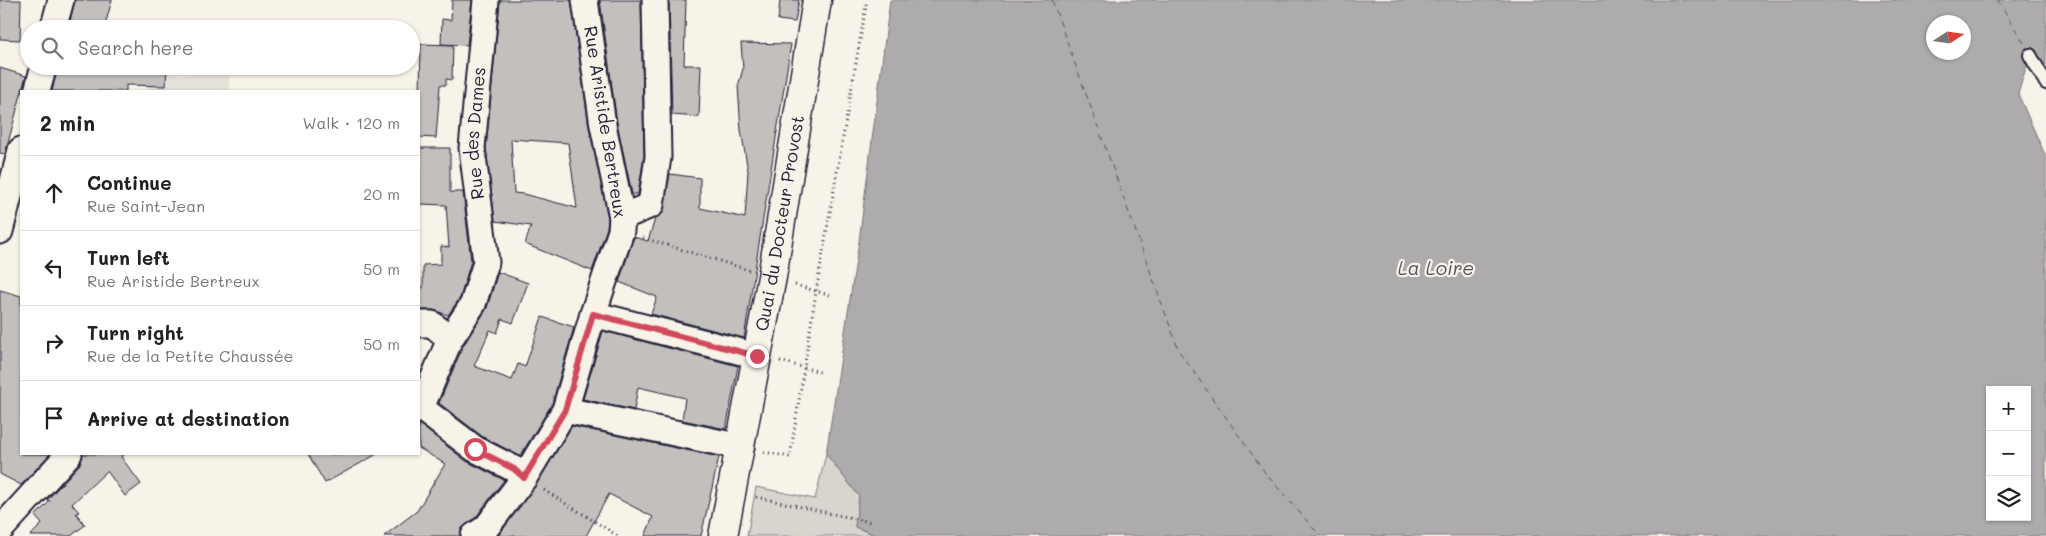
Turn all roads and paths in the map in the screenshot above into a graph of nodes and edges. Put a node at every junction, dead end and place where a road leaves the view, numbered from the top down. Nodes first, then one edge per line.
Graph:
1 (61, 0) edge
2 (486, 0) edge
3 (585, 0) edge
4 (655, 0) edge
5 (817, 0) edge
6 (867, 0) edge
7 (56, 20) edge
8 (2030, 55) dead end
9 (41, 75) edge
10 (2046, 83) edge
11 (37, 90) edge
12 (20, 154) edge
13 (622, 224) junction
14 (0, 230) edge
15 (772, 277) junction
16 (816, 292) junction
17 (833, 296) dead end
18 (593, 314) junction
19 (420, 324) edge
20 (450, 340) junction
21 (757, 356) junction
22 (804, 368) junction
23 (820, 372) dead end
24 (565, 410) junction
25 (748, 449) junction
26 (68, 455) edge
27 (524, 478) junction
28 (756, 497) dead end
29 (870, 522) dead end
30 (0, 530) edge
31 (474, 536) edge
32 (618, 536) edge
33 (723, 536) edge

1 - 7 street
2 - 20 street, Rue des Dames
3 - 13 street, Rue Aristide Bertreux
4 - 13 street
5 - 15 street, Quai du Docteur Provost
6 - 16 path
8 - 10 lane
9 - 11 street
12 - 14 street
13 - 15 path
13 - 18 street, Rue Aristide Bertreux
15 - 16 path
15 - 21 street, Quai du Docteur Provost
16 - 17 path
16 - 22 path
18 - 21 street
18 - 24 street, Rue Aristide Bertreux
19 - 20 street
20 - 27 street, Rue des Dames
21 - 22 path
21 - 25 street, Quai du Docteur Provost
22 - 23 path
22 - 25 path
24 - 25 street
24 - 27 street, Rue Aristide Bertreux
25 - 33 street, Quai du Docteur Provost
26 - 30 street
27 - 31 street, Rue Aristide Bertreux
27 - 32 path
28 - 29 path

